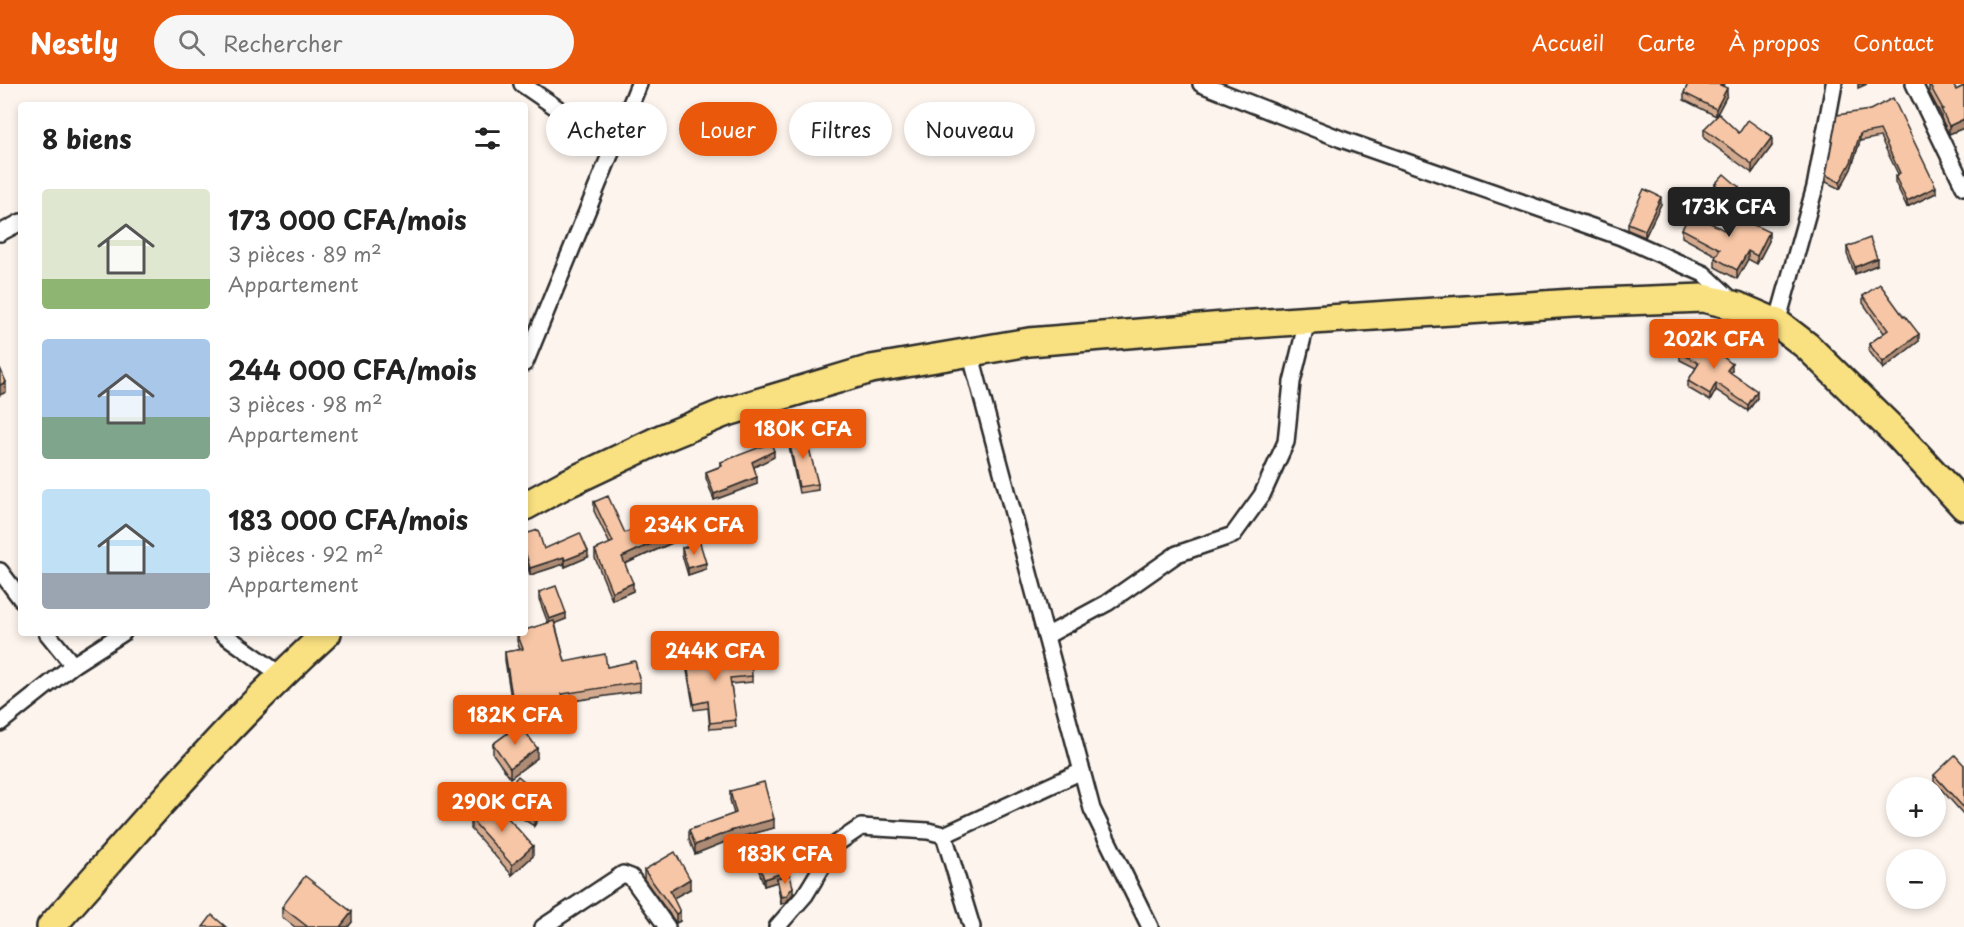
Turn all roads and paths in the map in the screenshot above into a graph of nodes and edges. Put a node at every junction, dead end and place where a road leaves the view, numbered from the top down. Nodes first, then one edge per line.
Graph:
1 (522, 84) edge
2 (639, 84) edge
3 (1201, 84) edge
4 (1834, 84) edge
5 (1914, 84) edge
6 (548, 102) edge
7 (632, 102) edge
8 (610, 156) edge
9 (1964, 187) edge
10 (18, 224) edge
11 (0, 233) edge
12 (1737, 306) junction
13 (1307, 321) junction
14 (1777, 323) junction
15 (970, 352) junction
16 (528, 356) edge
17 (528, 504) edge
18 (1964, 506) edge
19 (0, 571) edge
20 (18, 595) edge
21 (49, 636) edge
22 (118, 636) edge
23 (226, 636) edge
24 (324, 636) edge
25 (1046, 636) junction
26 (72, 665) junction
27 (280, 675) junction
28 (0, 723) edge
29 (1082, 771) junction
30 (944, 835) junction
31 (1147, 925) edge
32 (51, 927) edge
33 (543, 927) edge
34 (668, 927) edge
35 (777, 927) edge
36 (972, 927) edge

1 - 6 street
2 - 7 street
3 - 12 street
4 - 14 street
5 - 9 street
8 - 16 street
10 - 11 street
12 - 13 highway
12 - 14 highway
13 - 15 highway
13 - 25 street
14 - 18 highway
15 - 17 highway
15 - 25 street
19 - 20 street
21 - 26 street
22 - 26 street
23 - 27 street
24 - 27 highway
25 - 29 street
26 - 28 street
27 - 32 highway
29 - 30 street
29 - 31 street
30 - 35 street
30 - 36 street
33 - 34 street

